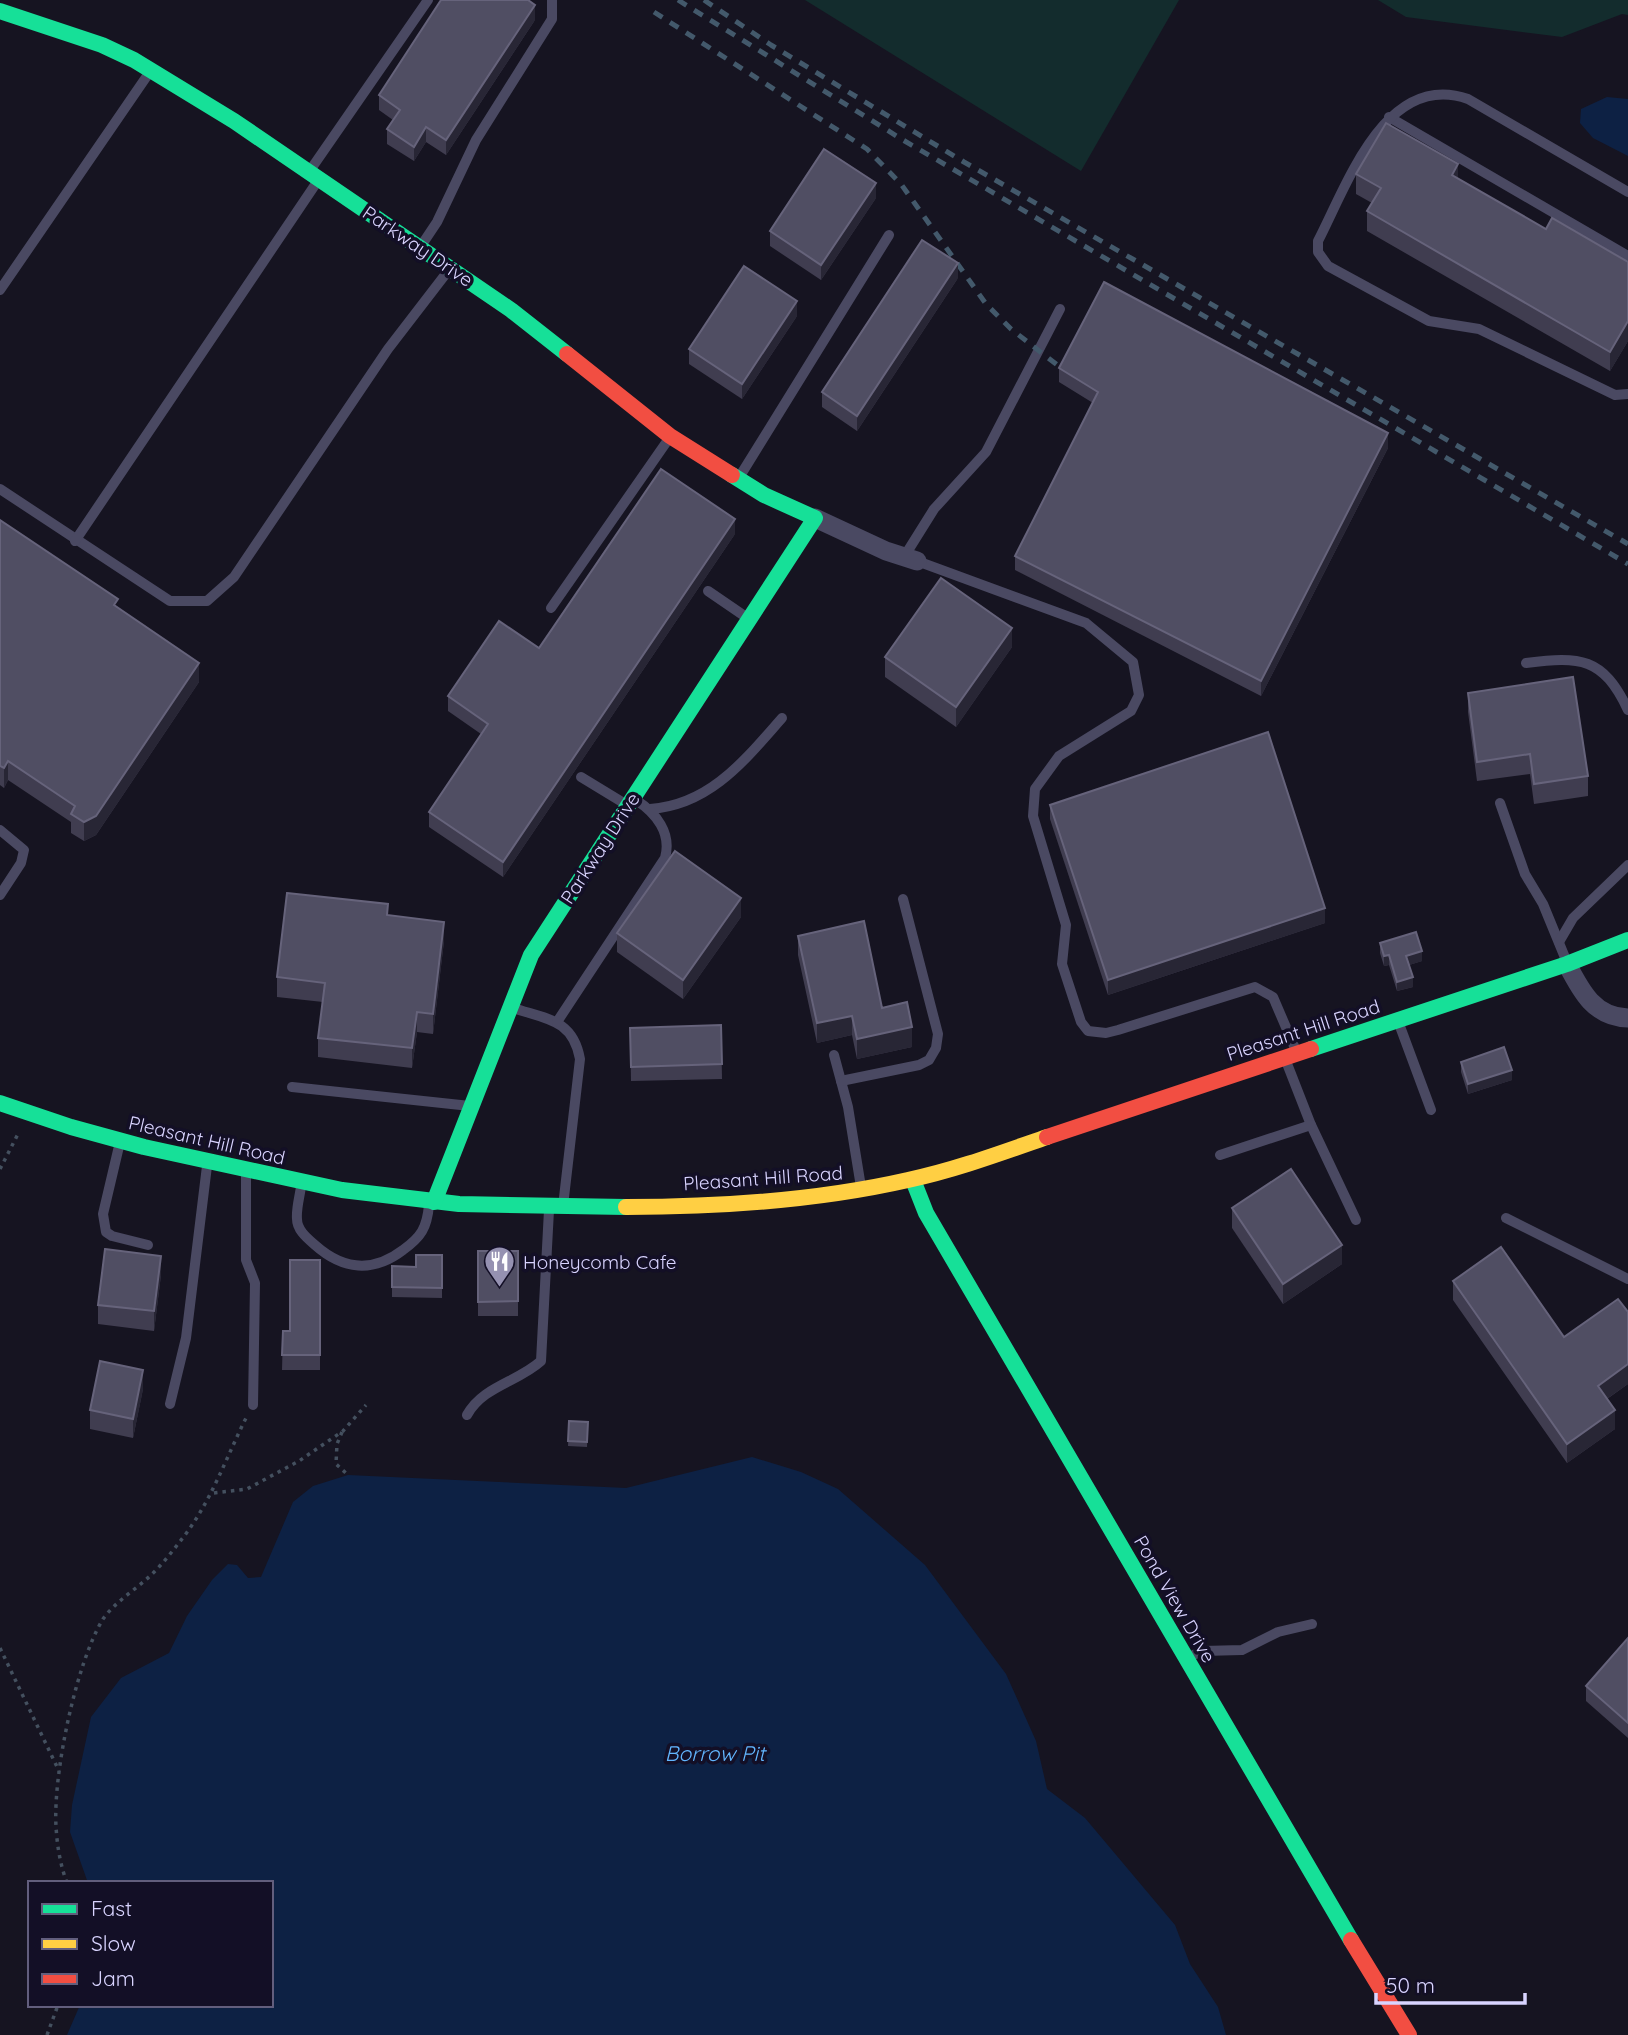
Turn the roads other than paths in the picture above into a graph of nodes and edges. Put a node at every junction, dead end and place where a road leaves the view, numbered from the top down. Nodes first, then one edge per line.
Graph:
1 (428, 0) edge
2 (552, 0) edge
3 (0, 11) edge
4 (151, 70) junction
5 (1389, 117) junction
6 (314, 176) junction
7 (1628, 192) edge
8 (889, 235) dead end
9 (421, 246) junction
10 (1628, 256) edge
11 (450, 268) junction
12 (0, 290) edge
13 (1060, 309) dead end
14 (1628, 394) edge
15 (670, 436) junction
16 (738, 480) junction
17 (0, 489) edge
18 (815, 518) junction
19 (75, 541) junction
20 (910, 559) junction
21 (708, 591) dead end
22 (551, 608) dead end
23 (750, 620) junction
24 (1526, 663) dead end
25 (1628, 710) edge
26 (782, 718) dead end
27 (581, 777) dead end
28 (630, 802) junction
29 (1500, 803) dead end
30 (650, 809) junction
31 (0, 830) edge
32 (1628, 865) edge
33 (0, 895) edge
34 (903, 899) dead end
35 (1628, 940) edge
36 (1559, 942) junction
37 (1567, 964) junction
38 (509, 1007) junction
39 (1628, 1018) edge
40 (1398, 1021) junction
41 (557, 1023) junction
42 (834, 1055) dead end
43 (1291, 1055) junction
44 (841, 1081) junction
45 (292, 1087) dead end
46 (0, 1102) edge
47 (470, 1106) junction
48 (1431, 1110) dead end
49 (1311, 1125) junction
50 (120, 1142) junction
51 (1220, 1155) dead end
52 (207, 1162) junction
53 (246, 1171) junction
54 (913, 1180) junction
55 (302, 1183) junction
56 (862, 1191) junction
57 (431, 1202) junction
58 (556, 1207) junction
59 (1506, 1218) dead end
60 (1356, 1220) dead end
61 (148, 1245) dead end
62 (1628, 1279) edge
63 (170, 1404) dead end
64 (253, 1405) road end
65 (467, 1415) dead end
66 (1312, 1624) dead end
67 (1185, 1658) junction
68 (1409, 2035) edge

1 - 6 lane
2 - 9 lane
3 - 4 street, Parkway Drive
4 - 6 street, Parkway Drive
4 - 12 lane
5 - 7 lane
5 - 10 lane
5 - 14 lane
6 - 9 street, Parkway Drive
6 - 19 lane
8 - 16 lane
9 - 11 street, Parkway Drive
11 - 15 street, Parkway Drive
11 - 19 lane
13 - 20 lane
15 - 16 street, Parkway Drive
15 - 22 lane
16 - 18 street, Parkway Drive
17 - 19 lane
18 - 20 street, Parkway Drive
18 - 23 street, Parkway Drive
20 - 43 lane
21 - 23 lane
23 - 28 street, Parkway Drive
24 - 25 lane
26 - 30 lane
27 - 28 lane
28 - 30 lane
28 - 38 street, Parkway Drive
29 - 36 lane
30 - 41 lane
31 - 33 lane
32 - 36 lane
34 - 44 lane
35 - 37 street, Pleasant Hill Road
36 - 37 lane
37 - 39 street
37 - 40 street, Pleasant Hill Road
38 - 41 lane
38 - 47 street, Parkway Drive
40 - 43 street, Pleasant Hill Road
40 - 48 lane
41 - 58 lane
42 - 44 lane
43 - 49 lane
43 - 54 street, Pleasant Hill Road
44 - 56 lane
45 - 47 lane
46 - 50 street, Pleasant Hill Road
47 - 57 street, Parkway Drive
49 - 51 lane
49 - 60 lane
50 - 52 street, Pleasant Hill Road
50 - 61 lane
52 - 53 street, Pleasant Hill Road
52 - 63 lane
53 - 55 street, Pleasant Hill Road
53 - 64 lane
54 - 56 street, Pleasant Hill Road
54 - 67 street, Pond View Drive
55 - 57 street, Pleasant Hill Road
55 - 57 lane
56 - 58 street, Pleasant Hill Road
57 - 58 street, Pleasant Hill Road
58 - 65 lane
59 - 62 lane
66 - 67 lane
67 - 68 street, Pond View Drive

